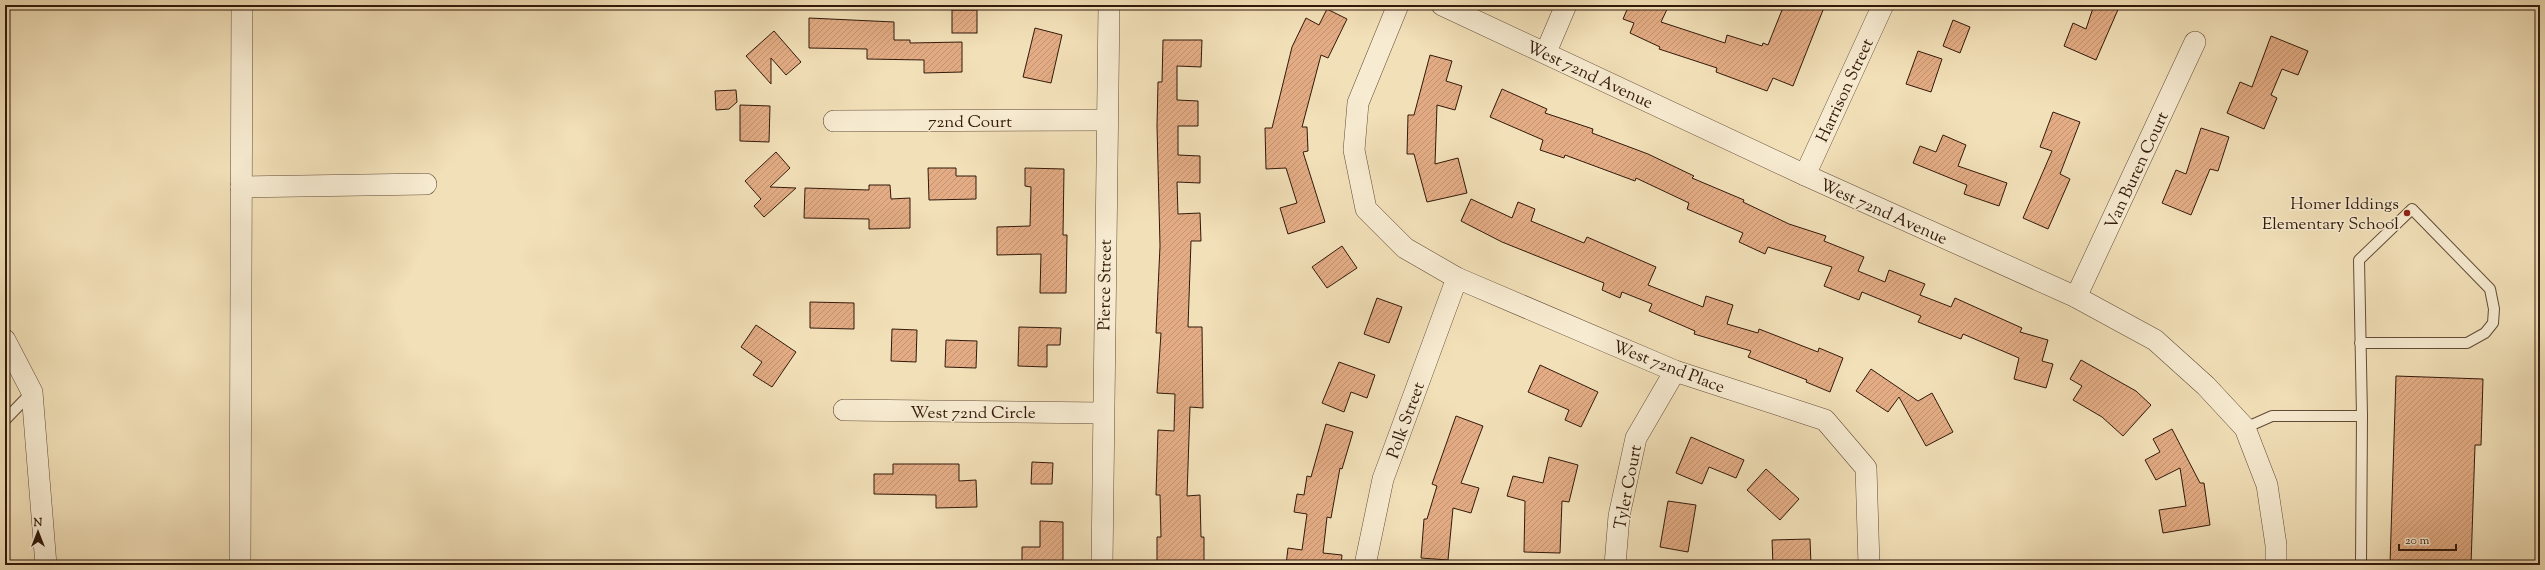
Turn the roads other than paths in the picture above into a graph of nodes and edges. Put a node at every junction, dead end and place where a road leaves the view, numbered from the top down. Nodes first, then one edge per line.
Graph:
1 (242, 5) edge
2 (1109, 5) edge
3 (1398, 5) edge
4 (1442, 5) edge
5 (1566, 5) edge
6 (1883, 5) edge
7 (2195, 42) dead end
8 (1546, 52) junction
9 (1107, 120) junction
10 (834, 121) dead end
11 (1805, 175) junction
12 (426, 184) dead end
13 (242, 187) junction
14 (1457, 278) junction
15 (2076, 297) junction
16 (5, 340) edge
17 (2360, 343) junction
18 (1675, 371) junction
19 (32, 392) junction
20 (844, 410) dead end
21 (1102, 413) junction
22 (2362, 416) junction
23 (5, 420) edge
24 (2244, 428) junction
25 (46, 565) edge
26 (240, 565) edge
27 (1102, 565) edge
28 (1365, 565) edge
29 (1615, 565) edge
30 (1869, 565) edge
31 (2276, 565) edge
32 (2361, 565) edge

1 - 13 street
2 - 9 street, Pierce Street
3 - 14 street, West 72nd Place
4 - 8 street, West 72nd Avenue
5 - 8 street
6 - 11 street, Harrison Street
7 - 15 street, Van Buren Court
8 - 11 street, West 72nd Avenue
9 - 10 street, 72nd Court
9 - 21 street, Pierce Street
11 - 15 street, West 72nd Avenue
12 - 13 street
13 - 26 street
14 - 18 street, West 72nd Place
14 - 28 street, Polk Street
15 - 24 street, West 72nd Avenue
16 - 19 street
17 - 17 lane
17 - 22 lane
18 - 29 street, Tyler Court
18 - 30 street, West 72nd Place
19 - 23 lane
19 - 25 street
20 - 21 street, West 72nd Circle
21 - 27 street, Pierce Street
22 - 24 lane
22 - 32 lane
24 - 31 street, West 72nd Avenue

